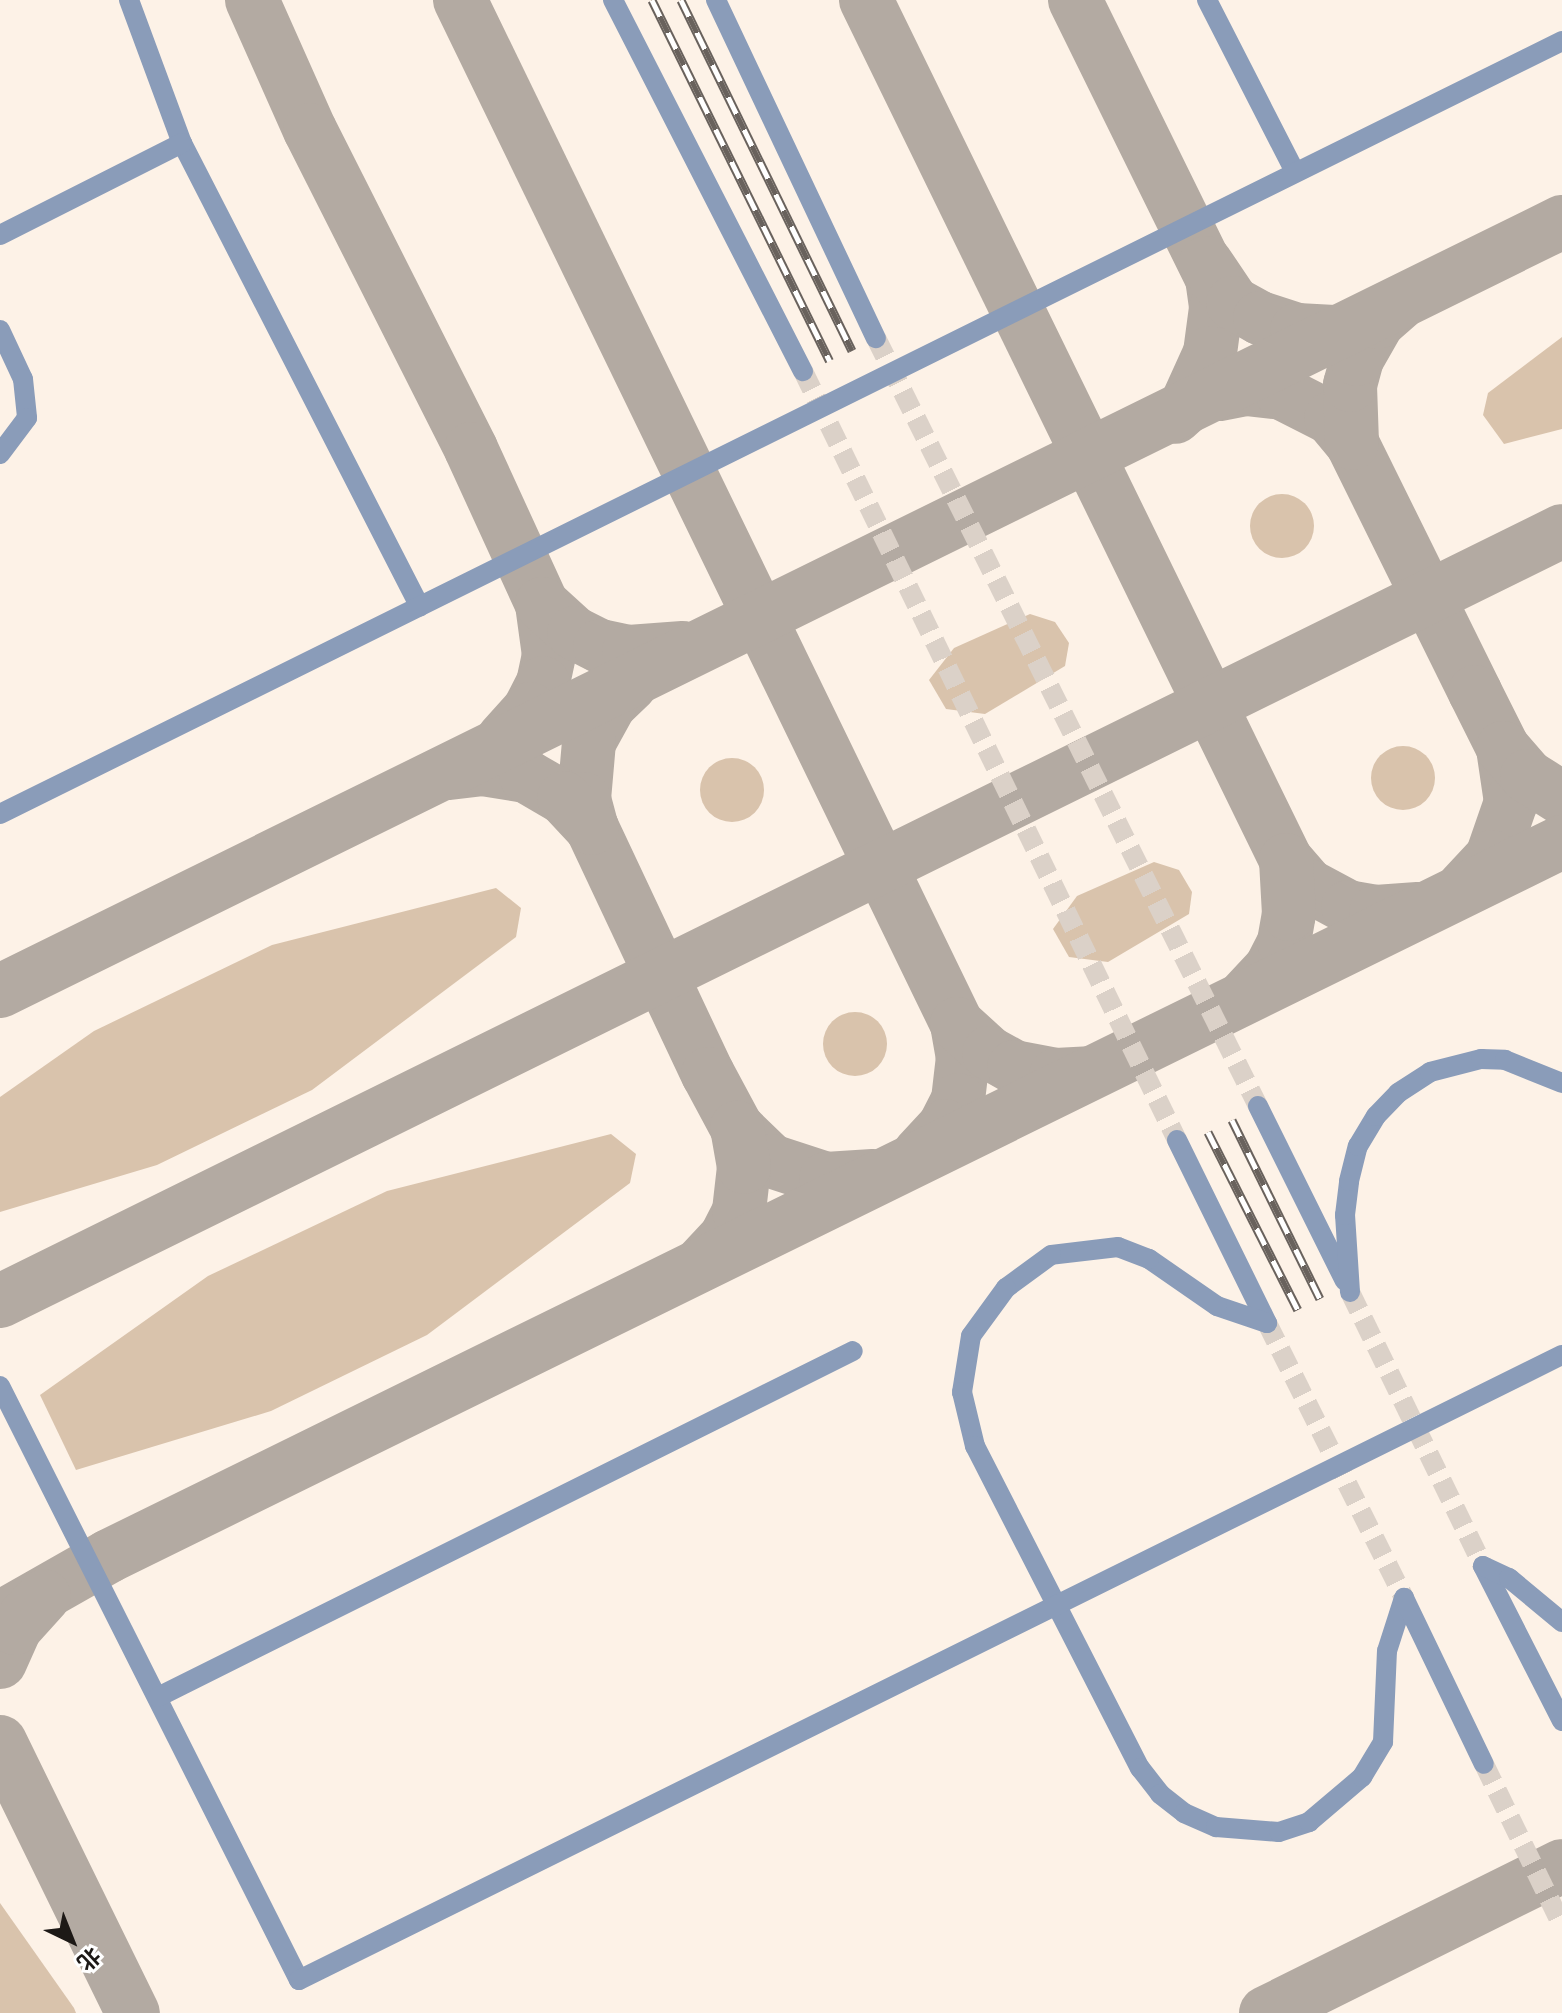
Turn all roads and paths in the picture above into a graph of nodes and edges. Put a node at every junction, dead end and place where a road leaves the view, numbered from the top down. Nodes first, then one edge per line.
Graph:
1 (129, 0) edge
2 (613, 0) edge
3 (716, 0) edge
4 (1207, 0) edge
5 (1562, 41) edge
6 (182, 143) junction
7 (1295, 172) junction
8 (0, 235) edge
9 (0, 330) edge
10 (876, 338) tunnel mouth
11 (803, 371) tunnel mouth
12 (0, 454) edge
13 (420, 607) junction
14 (0, 814) edge
15 (1562, 1083) edge
16 (1258, 1106) tunnel mouth
17 (1177, 1140) tunnel mouth
18 (853, 1351) dead end
19 (1562, 1355) edge
20 (0, 1386) edge
21 (1055, 1607) junction
22 (1562, 1622) edge
23 (158, 1697) junction
24 (1562, 1721) edge
25 (1484, 1764) tunnel mouth

1 - 6 lane
2 - 11 lane
3 - 10 lane
4 - 7 lane
5 - 7 lane
6 - 8 lane
6 - 13 lane
7 - 13 lane
9 - 12 lane
13 - 14 lane
15 - 16 lane
17 - 21 lane
18 - 23 lane
19 - 21 lane
20 - 23 lane
21 - 23 lane
21 - 25 lane
22 - 24 lane

